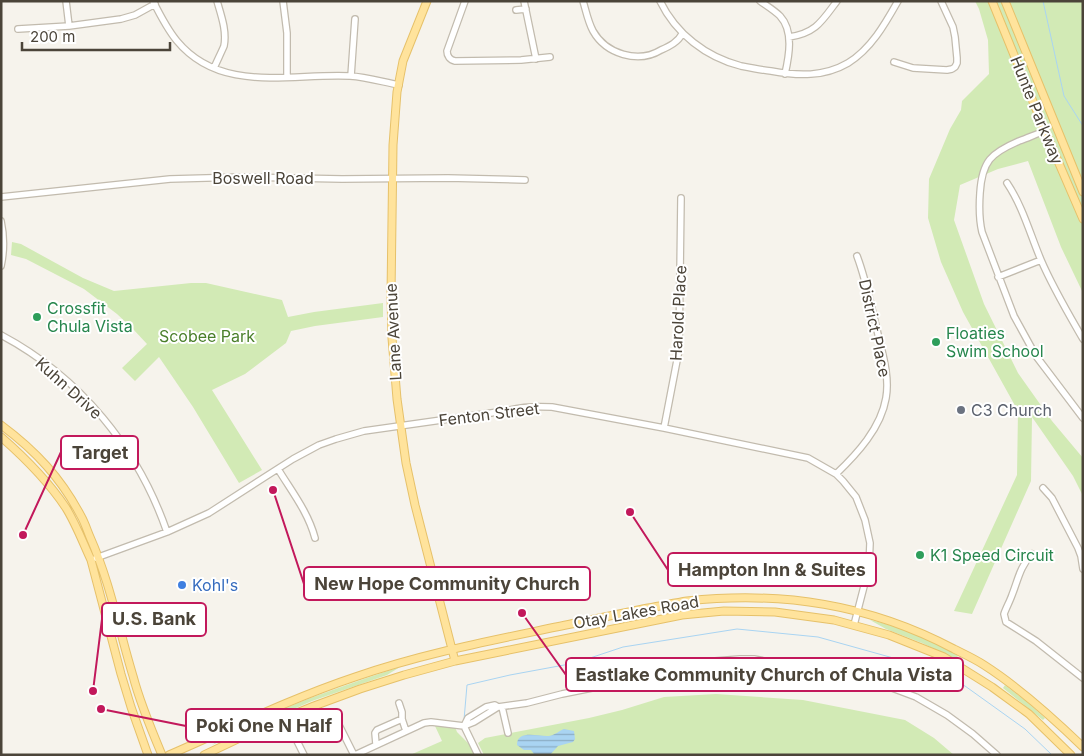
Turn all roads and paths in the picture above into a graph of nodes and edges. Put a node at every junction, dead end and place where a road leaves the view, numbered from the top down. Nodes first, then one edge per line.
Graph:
1 (66, 1) edge
2 (217, 1) edge
3 (283, 1) edge
4 (426, 1) edge
5 (465, 1) edge
6 (524, 1) edge
7 (583, 1) edge
8 (660, 1) edge
9 (760, 1) edge
10 (837, 1) edge
11 (898, 1) edge
12 (941, 1) edge
13 (992, 1) edge
14 (1005, 1) edge
15 (154, 3) edge
16 (526, 9) junction
17 (516, 10) dead end
18 (355, 19) dead end
19 (69, 26) junction
20 (18, 29) dead end
21 (682, 34) junction
22 (789, 37) junction
23 (550, 57) dead end
24 (536, 59) junction
25 (894, 62) dead end
26 (214, 68) junction
27 (785, 74) junction
28 (351, 76) junction
29 (287, 77) junction
30 (399, 85) junction
31 (1045, 131) junction
32 (392, 178) junction
33 (525, 180) dead end
34 (1007, 183) dead end
35 (1083, 192) edge
36 (1, 197) edge
37 (680, 198) dead end
38 (1083, 219) edge
39 (1, 221) edge
40 (857, 256) dead end
41 (1041, 260) junction
42 (1, 266) edge
43 (998, 277) junction
44 (1, 335) edge
45 (1083, 339) edge
46 (1083, 418) edge
47 (1, 425) edge
48 (401, 425) junction
49 (664, 428) junction
50 (1, 437) edge
51 (278, 470) junction
52 (836, 474) junction
53 (1043, 488) dead end
54 (167, 532) junction
55 (315, 538) dead end
56 (1032, 554) dead end
57 (99, 557) junction
58 (91, 560) junction
59 (1083, 569) edge
60 (858, 611) junction
61 (854, 625) junction
62 (452, 649) junction
63 (455, 661) junction
64 (778, 663) junction
65 (697, 664) junction
66 (785, 665) junction
67 (1082, 676) edge
68 (848, 679) junction
69 (398, 703) dead end
70 (500, 707) junction
71 (402, 719) junction
72 (338, 723) dead end
73 (464, 726) junction
74 (406, 731) junction
75 (508, 733) dead end
76 (297, 741) dead end
77 (376, 744) junction
78 (1083, 746) edge
79 (148, 755) edge
80 (162, 755) edge
81 (169, 755) edge
82 (204, 755) edge
83 (304, 755) edge
84 (354, 755) edge
85 (478, 755) edge
86 (997, 755) edge
87 (1071, 755) edge

1 - 19 street
2 - 26 street
3 - 29 street
4 - 30 main road, Lane Avenue
5 - 24 street
6 - 16 street
7 - 21 street
8 - 21 street
9 - 22 street
10 - 22 street
11 - 27 street
12 - 25 street
13 - 31 main road, Hunte Parkway
14 - 35 main road, Hunte Parkway
15 - 19 street
15 - 26 street
16 - 17 street
16 - 24 street
18 - 28 street
19 - 20 street
21 - 27 street
22 - 27 street
23 - 24 street
26 - 29 street
28 - 29 street
28 - 30 street
30 - 32 main road, Lane Avenue
31 - 38 main road, Hunte Parkway
31 - 43 street
32 - 33 street, Boswell Road
32 - 36 street, Boswell Road
32 - 48 main road, Lane Avenue
34 - 41 street
37 - 49 street, Harold Place
39 - 42 street
40 - 52 street, District Place
41 - 43 street
41 - 45 street
43 - 46 street
44 - 54 street, Kuhn Drive
47 - 57 main road
48 - 49 street, Fenton Street
48 - 51 street, Fenton Street
48 - 62 main road, Lane Avenue
49 - 52 street, Fenton Street
50 - 58 main road
51 - 54 street, Fenton Street
51 - 55 street
52 - 60 street, Fenton Street
53 - 59 street
54 - 57 street, Fenton Street
56 - 67 street
57 - 58 street, Fenton Street
57 - 80 main road
58 - 79 main road
60 - 61 street, Fenton Street
60 - 62 main road, Otay Lakes Road
60 - 78 main road, Otay Lakes Road
61 - 63 main road, Otay Lakes Road
61 - 87 main road, Otay Lakes Road
62 - 63 main road, Lane Avenue
62 - 81 main road, Otay Lakes Road
63 - 82 main road, Otay Lakes Road
64 - 65 street
64 - 65 street
64 - 66 street
65 - 70 street
66 - 68 street
66 - 68 street
68 - 86 street
69 - 71 street
70 - 73 street
70 - 75 street
71 - 74 street
71 - 77 street
72 - 84 street
73 - 74 street
73 - 85 street
74 - 77 street
76 - 83 street
77 - 84 street

